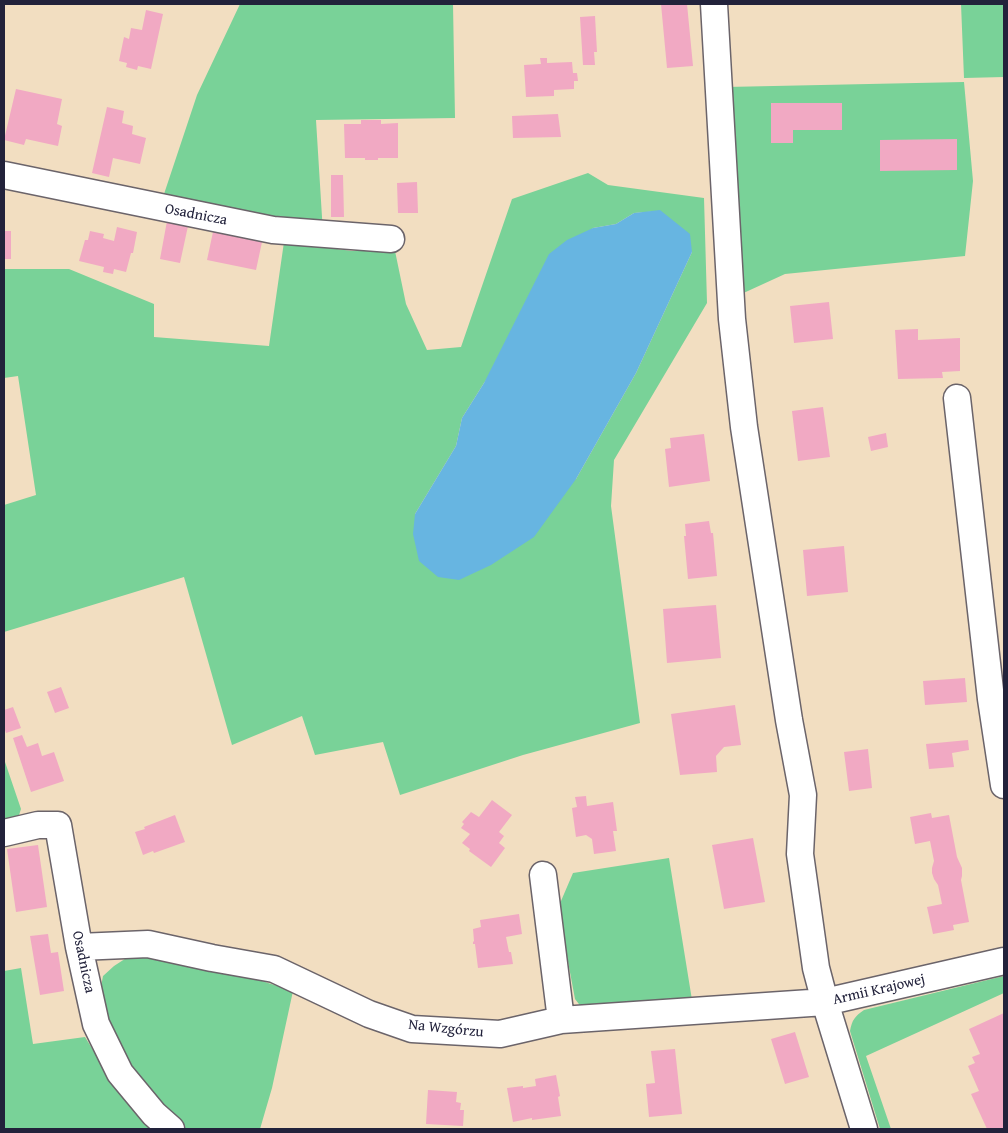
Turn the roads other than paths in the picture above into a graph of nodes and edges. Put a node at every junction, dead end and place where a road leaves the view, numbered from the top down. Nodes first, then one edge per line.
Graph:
1 (714, 4) edge
2 (4, 175) edge
3 (391, 239) dead end
4 (957, 398) dead end
5 (1004, 784) edge
6 (4, 833) edge
7 (543, 875) dead end
8 (79, 947) junction
9 (1004, 961) edge
10 (825, 1002) junction
11 (561, 1020) junction
12 (170, 1129) edge
13 (864, 1129) edge

1 - 10 street
2 - 3 street, Osadnicza
4 - 5 street
6 - 8 street, Osadnicza
7 - 11 street
8 - 11 street, Na Wzgórzu
8 - 12 street, Osadnicza
9 - 10 street, Armii Krajowej
10 - 11 street, Na Wzgórzu
10 - 13 street, Armii Krajowej

